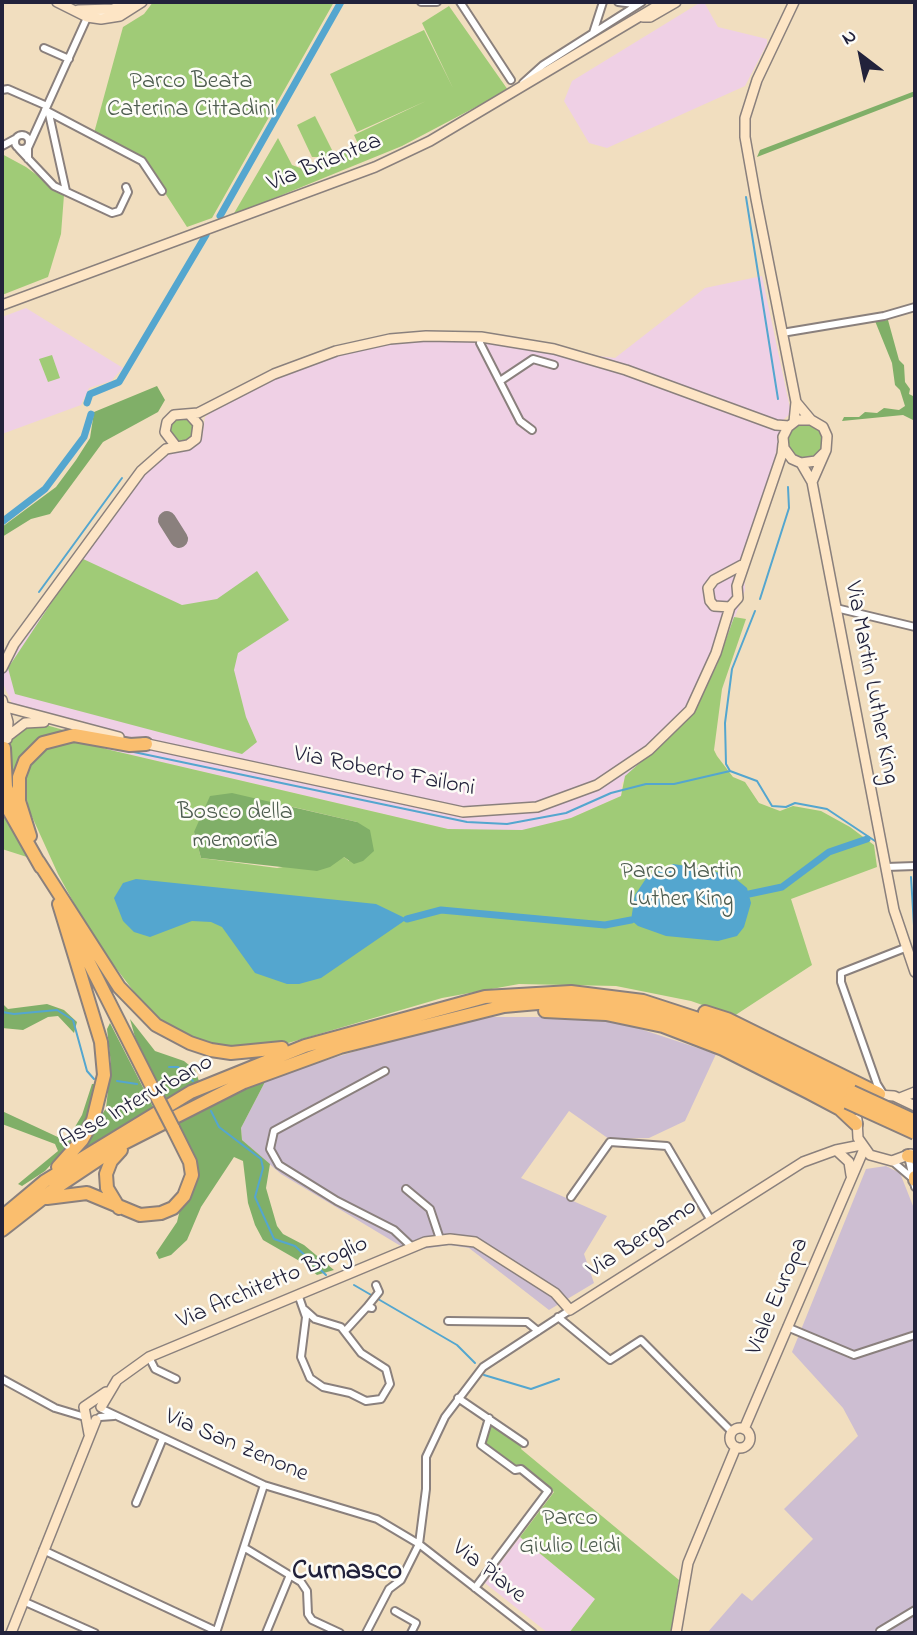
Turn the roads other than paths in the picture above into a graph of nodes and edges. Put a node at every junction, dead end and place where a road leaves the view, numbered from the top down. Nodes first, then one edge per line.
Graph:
1 (57, 2) edge
2 (132, 2) edge
3 (142, 2) edge
4 (421, 2) edge
5 (437, 2) edge
6 (460, 2) edge
7 (603, 2) edge
8 (618, 2) edge
9 (664, 2) edge
10 (676, 2) edge
11 (794, 2) edge
12 (641, 3) edge
13 (88, 14) junction
14 (643, 17) junction
15 (593, 33) junction
16 (44, 48) dead end
17 (69, 59) junction
18 (511, 80) dead end
19 (2, 90) edge
20 (518, 91) junction
21 (46, 108) junction
22 (37, 128) junction
23 (20, 136) junction
24 (2, 146) edge
25 (29, 146) junction
26 (18, 148) junction
27 (28, 159) junction
28 (126, 187) dead end
29 (66, 191) junction
30 (162, 191) dead end
31 (2, 305) edge
32 (915, 307) edge
33 (782, 333) junction
34 (481, 337) junction
35 (554, 365) dead end
36 (500, 381) junction
37 (796, 402) junction
38 (210, 408) junction
39 (190, 415) junction
40 (811, 420) junction
41 (198, 424) junction
42 (791, 424) junction
43 (776, 425) junction
44 (532, 430) dead end
45 (165, 432) junction
46 (783, 442) junction
47 (175, 445) junction
48 (159, 453) junction
49 (824, 453) junction
50 (797, 462) junction
51 (777, 471) junction
52 (812, 482) junction
53 (745, 561) junction
54 (723, 577) junction
55 (737, 586) junction
56 (730, 607) junction
57 (835, 608) junction
58 (915, 627) edge
59 (14, 644) junction
60 (2, 656) edge
61 (2, 668) edge
62 (4, 704) edge
63 (61, 723) junction
64 (146, 744) junction
65 (5, 745) edge
66 (2, 798) edge
67 (28, 841) junction
68 (37, 858) junction
69 (915, 866) edge
70 (886, 867) junction
71 (59, 904) junction
72 (905, 948) junction
73 (915, 972) edge
74 (603, 994) junction
75 (458, 1015) junction
76 (305, 1046) junction
77 (385, 1071) dead end
78 (915, 1092) edge
79 (881, 1094) junction
80 (850, 1097) junction
81 (900, 1098) junction
82 (915, 1106) edge
83 (915, 1121) edge
84 (856, 1127) junction
85 (915, 1133) edge
86 (140, 1134) junction
87 (863, 1147) junction
88 (836, 1150) junction
89 (913, 1155) edge
90 (878, 1159) junction
91 (892, 1161) junction
92 (850, 1178) junction
93 (914, 1179) edge
94 (45, 1181) junction
95 (915, 1187) edge
96 (406, 1189) dead end
97 (571, 1197) dead end
98 (37, 1202) junction
99 (119, 1208) junction
100 (2, 1217) edge
101 (710, 1219) junction
102 (2, 1230) edge
103 (440, 1239) junction
104 (411, 1246) junction
105 (376, 1285) dead end
106 (299, 1297) junction
107 (305, 1310) junction
108 (570, 1310) junction
109 (558, 1317) junction
110 (448, 1321) dead end
111 (787, 1327) junction
112 (346, 1330) junction
113 (538, 1331) junction
114 (915, 1335) edge
115 (149, 1357) junction
116 (2, 1379) edge
117 (176, 1379) dead end
118 (458, 1398) junction
119 (94, 1412) junction
120 (489, 1418) junction
121 (744, 1429) junction
122 (733, 1432) junction
123 (163, 1438) junction
124 (524, 1443) dead end
125 (736, 1447) junction
126 (264, 1485) junction
127 (136, 1503) dead end
128 (419, 1544) junction
129 (245, 1548) junction
130 (43, 1550) junction
131 (290, 1575) junction
132 (475, 1588) junction
133 (23, 1601) junction
134 (915, 1610) edge
135 (395, 1611) dead end
136 (525, 1631) edge
137 (880, 1631) dead end
138 (216, 1632) edge
139 (10, 1633) edge
140 (95, 1633) edge
141 (265, 1633) edge
142 (340, 1633) edge
143 (366, 1633) edge
144 (411, 1633) edge
145 (533, 1633) edge
146 (676, 1633) edge

1 - 13 street
2 - 13 street
3 - 13 street
4 - 5 street
6 - 18 street
7 - 15 street
8 - 12 street
9 - 14 street, Via Briantea
10 - 14 street, Via Briantea
11 - 33 street
12 - 15 street
13 - 17 street
14 - 20 street, Via Briantea
15 - 20 street
16 - 17 street
17 - 21 street
19 - 21 street
20 - 31 street, Via Briantea
21 - 22 street
21 - 29 street
21 - 30 street
22 - 23 street
22 - 25 street
23 - 24 street
23 - 25 street
23 - 26 street
24 - 26 street
25 - 26 street
25 - 27 street
26 - 27 street
27 - 29 street
28 - 29 street
32 - 33 street
33 - 37 street
34 - 36 street
34 - 38 street
34 - 43 street
35 - 36 street
36 - 44 street
37 - 40 street
37 - 42 street
38 - 39 street
38 - 41 street
39 - 41 street
39 - 45 street
40 - 42 street
40 - 49 street
41 - 47 street
42 - 43 street
42 - 46 street
43 - 46 street, Via Martin Luther King
45 - 47 street
45 - 48 street
46 - 50 street, Via Martin Luther King
46 - 51 street, Via Roberto Failoni
47 - 48 street
48 - 59 street
49 - 50 street
49 - 52 street
50 - 51 street
50 - 52 street, Via Martin Luther King
51 - 53 street, Via Roberto Failoni
52 - 57 street, Via Martin Luther King
53 - 54 street
53 - 55 street, Via Roberto Failoni
54 - 55 street
54 - 56 street
55 - 56 street, Via Roberto Failoni
56 - 64 street, Via Roberto Failoni
57 - 58 street
57 - 70 street, Via Martin Luther King
59 - 60 street
59 - 61 street
62 - 63 street, Via Roberto Failoni
62 - 65 street
63 - 64 street, Via Roberto Failoni
63 - 65 street, Via Roberto Failoni
64 - 68 highway
65 - 67 highway
66 - 67 highway
67 - 68 highway
68 - 71 highway
68 - 76 highway
69 - 70 street
70 - 72 street, Via Martin Luther King
71 - 94 highway
71 - 99 highway, bridge
72 - 73 street, Via Martin Luther King
72 - 79 street
74 - 76 highway
74 - 79 highway
74 - 80 highway
75 - 80 highway
75 - 84 highway
75 - 86 highway
76 - 94 highway, Asse Interurbano
77 - 104 street
78 - 81 street
79 - 81 street
79 - 84 street, Via Bergamo
80 - 83 highway, bridge
80 - 85 highway, bridge
81 - 82 street
84 - 87 street
84 - 88 street, Via Bergamo
86 - 98 highway, Asse Interurbano
86 - 99 highway
87 - 88 street, Via Bergamo
87 - 90 street
87 - 92 street, Viale Europa
88 - 92 street
88 - 101 street, Via Bergamo
89 - 91 street
89 - 93 street
90 - 91 street
90 - 92 street
91 - 93 street
92 - 111 street, Viale Europa
93 - 95 street
94 - 100 highway, Asse Interurbano
96 - 103 street
97 - 101 street
98 - 99 highway
98 - 102 highway, Asse Interurbano
101 - 108 street, Via Bergamo
103 - 104 street, Via Architetto Broglio
103 - 108 street, Via Architetto Broglio
104 - 106 street, Via Architetto Broglio
105 - 112 street
106 - 107 street
106 - 115 street, Via Architetto Broglio
107 - 112 street
107 - 112 street
108 - 109 street, Via Bergamo
109 - 113 street, Via Bergamo
109 - 122 street
110 - 113 street
111 - 114 street
111 - 121 street, Viale Europa
113 - 118 street, Via Bergamo
115 - 117 street
115 - 119 street, Via Architetto Broglio
116 - 119 street, Via San Zenone
118 - 120 street
118 - 128 street, Via Bergamo
119 - 123 street, Via San Zenone
119 - 130 street
120 - 124 street
120 - 132 street
121 - 122 street
121 - 125 street, Viale Europa
122 - 125 street
123 - 126 street, Via San Zenone
123 - 127 street
125 - 146 street, Viale Europa
126 - 128 street, Via San Zenone
126 - 129 street
128 - 132 street, Via Piave
128 - 143 street
129 - 131 street
129 - 138 street
130 - 133 street
130 - 138 street
131 - 141 street
131 - 142 street
132 - 136 street, Via Piave
133 - 139 street
133 - 140 street
134 - 137 street
135 - 144 street
136 - 145 street, Via Piave

